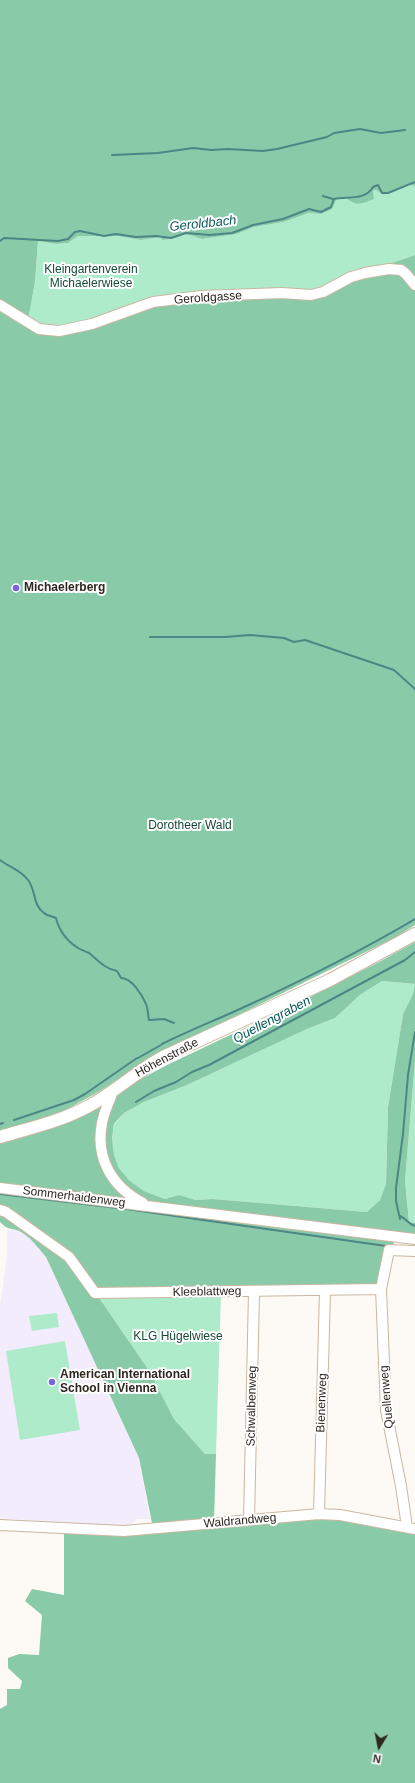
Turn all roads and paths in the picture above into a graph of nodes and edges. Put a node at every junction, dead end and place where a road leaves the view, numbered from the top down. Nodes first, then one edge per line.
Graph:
1 (415, 285) edge
2 (0, 305) edge
3 (415, 934) edge
4 (113, 1091) junction
5 (0, 1136) edge
6 (0, 1188) edge
7 (148, 1206) junction
8 (0, 1210) edge
9 (415, 1239) edge
10 (415, 1251) edge
11 (381, 1289) junction
12 (325, 1291) junction
13 (254, 1292) junction
14 (319, 1514) junction
15 (249, 1520) junction
16 (0, 1525) edge
17 (411, 1528) edge

1 - 2 street, Geroldgasse
3 - 4 main road, Höhenstraße
4 - 5 main road
4 - 7 street, Höhenstraße
6 - 7 street, Sommerhaidenweg
7 - 9 street, Höhenstraße
8 - 13 street, Kleeblattweg
10 - 11 street
11 - 12 street, Kleeblattweg
11 - 17 street, Quellenweg
12 - 13 street, Kleeblattweg
12 - 14 street, Bienenweg
13 - 15 street, Schwalbenweg
14 - 15 street, Waldrandweg
14 - 17 street, Waldrandweg
15 - 16 street, Waldrandweg

